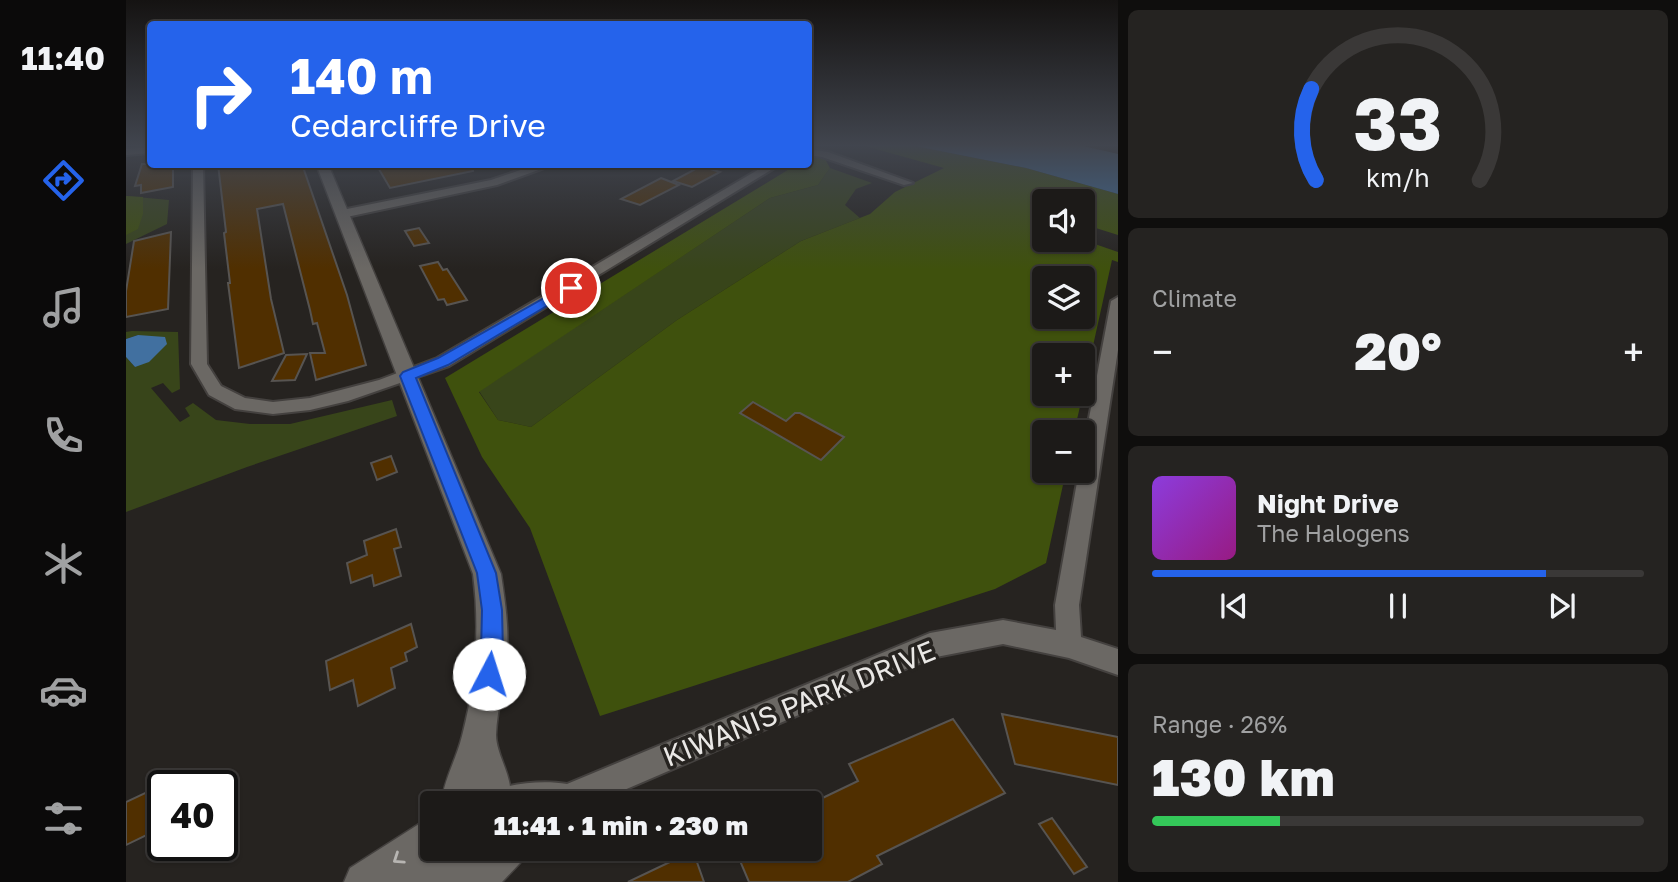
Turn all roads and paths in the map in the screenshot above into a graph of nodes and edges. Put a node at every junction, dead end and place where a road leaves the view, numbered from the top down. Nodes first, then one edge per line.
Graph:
1 (198, 187) edge
2 (331, 187) edge
3 (473, 187) edge
4 (737, 187) edge
5 (342, 214) junction
6 (1118, 301) edge
7 (408, 376) junction
8 (1069, 645) junction
9 (1118, 662) edge
10 (474, 791) edge
11 (585, 791) edge
12 (420, 845) edge
13 (476, 866) edge
14 (364, 882) edge
15 (412, 882) edge

1 - 7 street
2 - 5 street
3 - 5 street
4 - 7 street
5 - 7 street
6 - 8 street
7 - 10 street
8 - 9 street, KIWANIS PARK DRIVE
8 - 11 street, KIWANIS PARK DRIVE
12 -> 14 street
13 - 15 street

